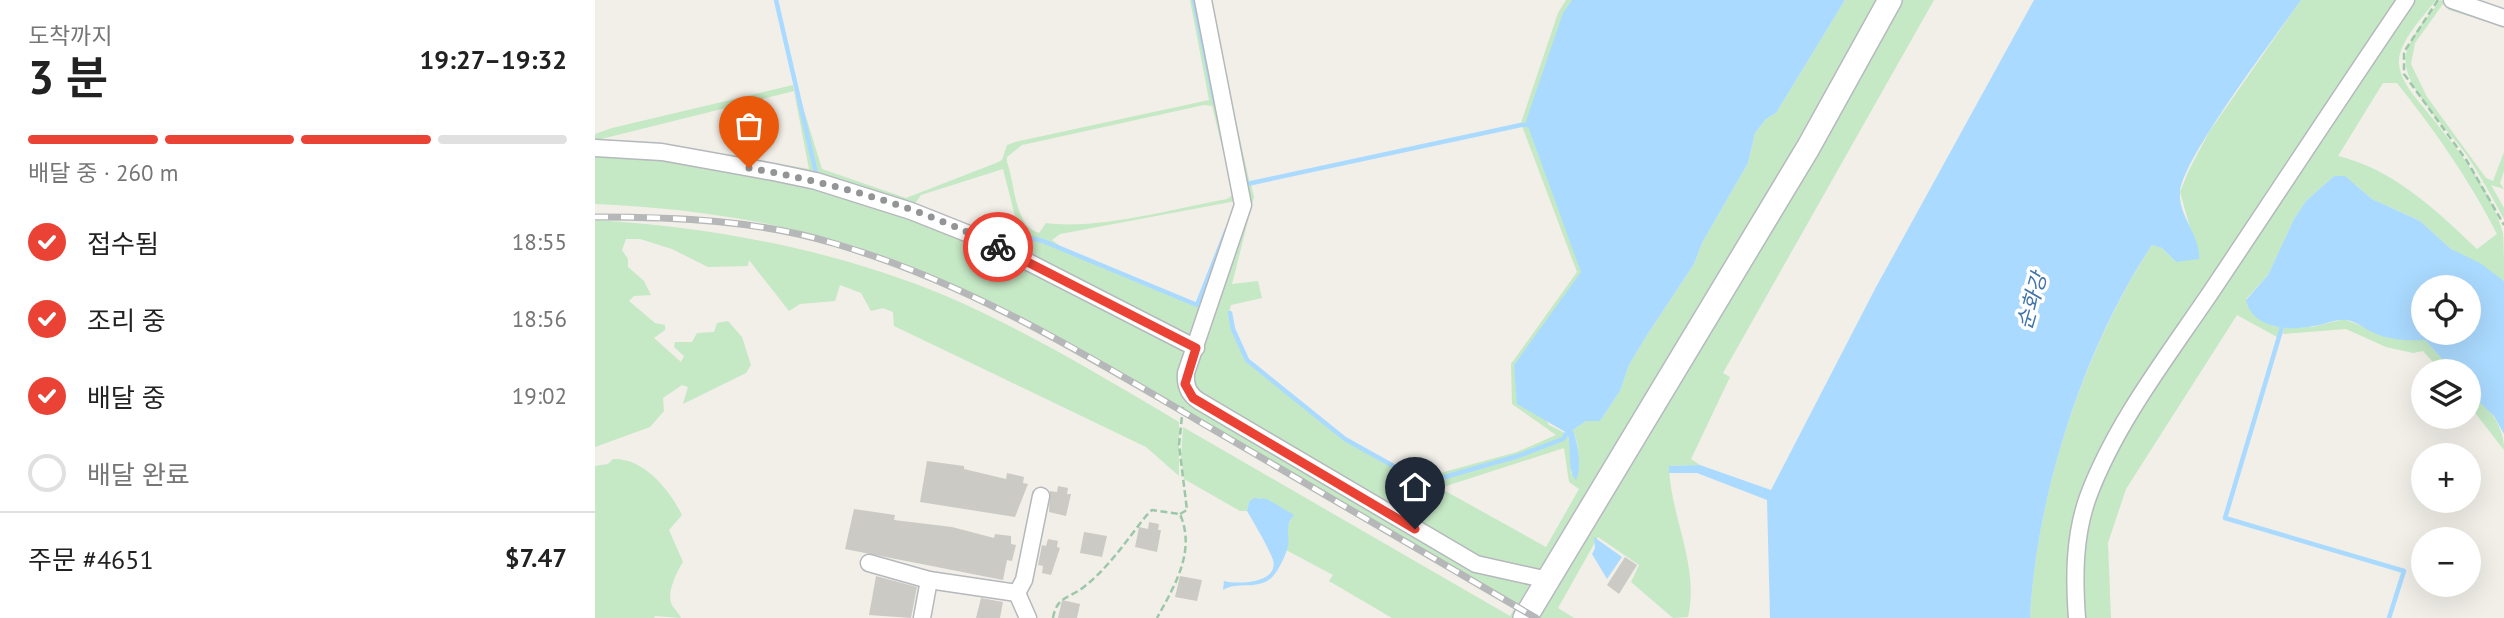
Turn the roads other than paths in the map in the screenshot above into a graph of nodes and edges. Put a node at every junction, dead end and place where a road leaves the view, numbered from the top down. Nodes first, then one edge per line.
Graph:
1 (1203, 0) edge
2 (1890, 0) edge
3 (2406, 0) edge
4 (2452, 0) edge
5 (2504, 18) edge
6 (595, 148) edge
7 (1196, 348) junction
8 (1041, 496) dead end
9 (869, 563) dead end
10 (929, 580) junction
11 (1548, 580) junction
12 (1017, 593) junction
13 (922, 618) edge
14 (1028, 618) edge
15 (1525, 618) edge
16 (2077, 618) edge

1 - 7 street
2 - 11 street
3 - 16 street
4 - 5 street
6 - 7 street
7 - 11 street
8 - 12 street
9 - 10 street
10 - 12 street
10 - 13 street
11 - 15 street
12 - 14 street

